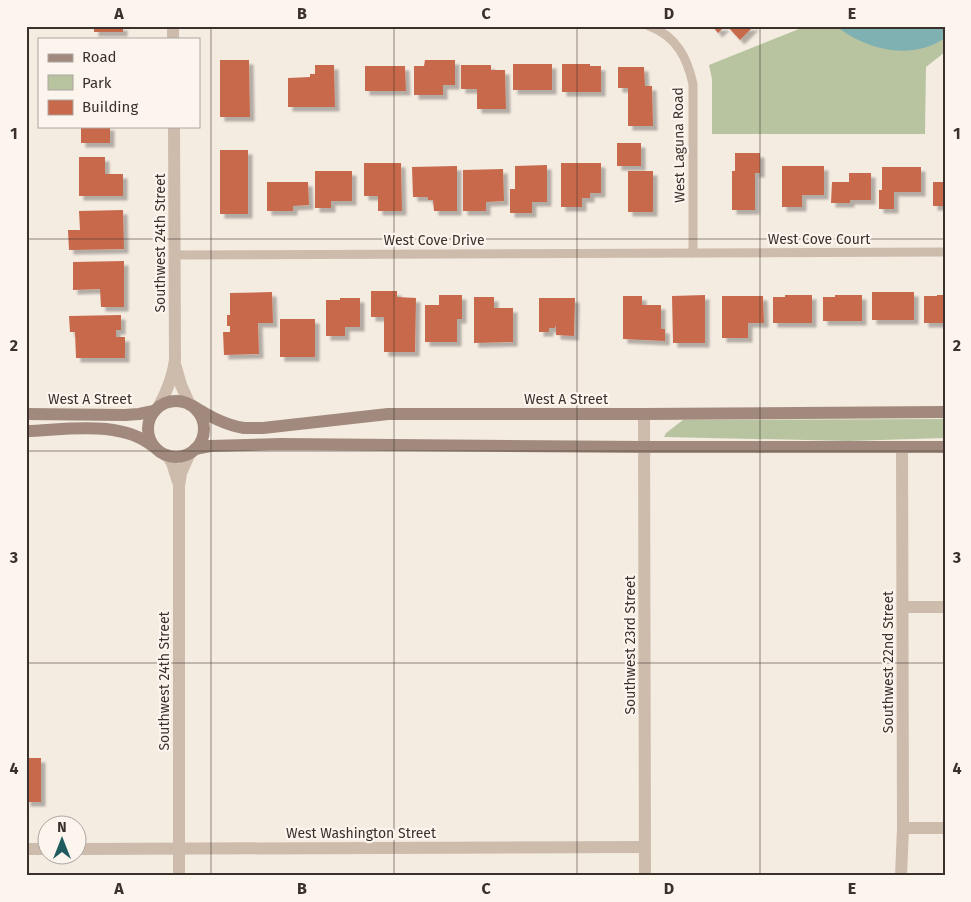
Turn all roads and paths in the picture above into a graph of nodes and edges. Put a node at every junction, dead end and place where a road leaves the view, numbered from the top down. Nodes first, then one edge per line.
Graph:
1 (649, 26) edge
2 (174, 128) edge
3 (945, 252) edge
4 (693, 253) junction
5 (175, 255) junction
6 (175, 360) junction
7 (191, 406) junction
8 (156, 409) junction
9 (945, 412) edge
10 (26, 414) edge
11 (644, 414) junction
12 (26, 431) edge
13 (644, 447) junction
14 (945, 447) edge
15 (902, 448) junction
16 (192, 451) junction
17 (162, 452) junction
18 (179, 486) junction
19 (903, 607) junction
20 (945, 607) edge
21 (903, 828) junction
22 (945, 828) edge
23 (645, 847) junction
24 (178, 848) junction
25 (88, 849) edge
26 (178, 876) edge
27 (645, 876) edge
28 (901, 876) edge

1 - 4 lane, West Laguna Road
2 - 5 street, Southwest 24th Street
3 - 4 lane, West Cove Court
4 - 5 lane, West Cove Drive
5 - 6 street, Southwest 24th Street
6 - 7 street, Southwest 24th Street
6 - 8 street, Southwest 24th Street
7 - 8 main road
7 - 11 main road, West A Street
7 - 16 main road
8 - 10 main road, West A Street
8 - 17 main road
9 - 11 main road, West A Street
11 - 13 street, Southwest 23rd Street
12 - 17 main road, West A Street
13 - 15 main road
13 - 16 main road
13 - 23 street, Southwest 23rd Street
14 - 15 main road
15 - 19 street, Southwest 22nd Street
16 - 17 main road
16 - 18 street, Southwest 24th Street
17 - 18 street, Southwest 24th Street
18 - 24 street, Southwest 24th Street
19 - 20 street
19 - 21 street, Southwest 22nd Street
21 - 22 street
21 - 28 street, Southwest 22nd Street
23 - 24 street, West Washington Street
23 - 27 street, Southwest 23rd Street
24 - 25 street, West Washington Street
24 - 26 street, Southwest 24th Street

